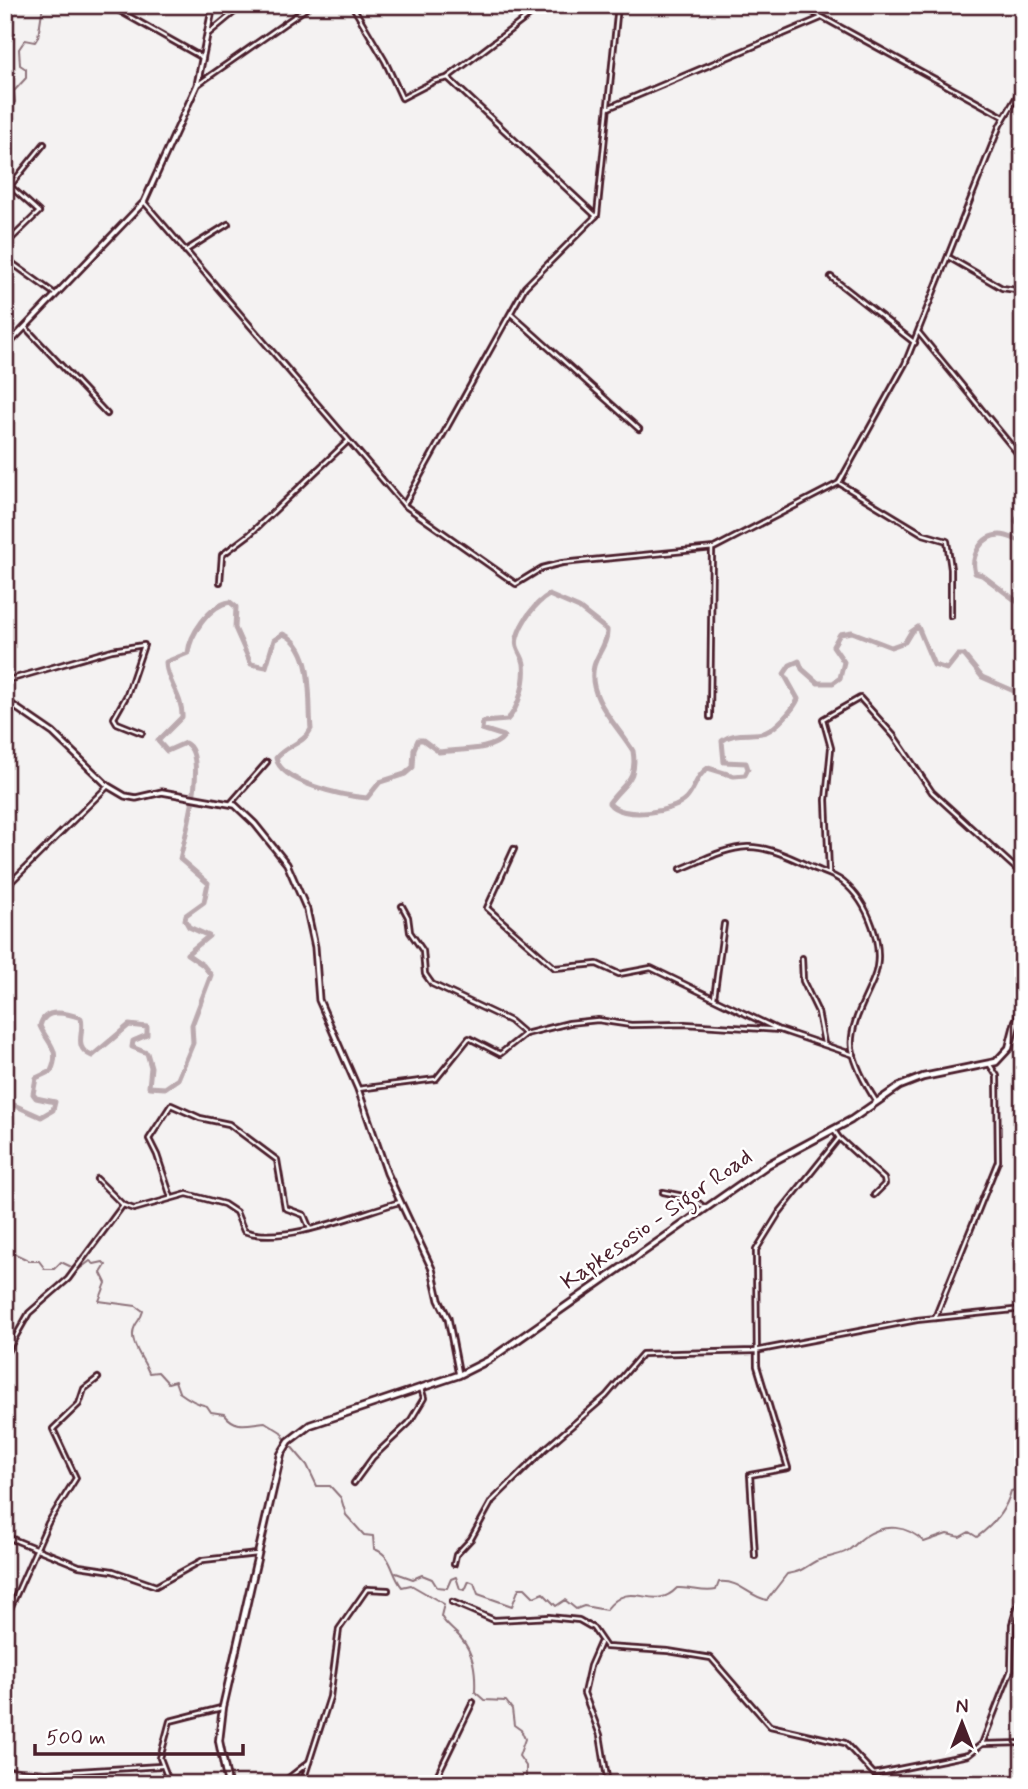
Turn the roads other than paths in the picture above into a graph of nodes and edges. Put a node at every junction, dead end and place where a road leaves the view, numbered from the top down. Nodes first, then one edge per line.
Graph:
1 (19, 5) edge
2 (109, 5) edge
3 (213, 5) edge
4 (243, 5) edge
5 (311, 5) edge
6 (352, 5) edge
7 (543, 5) edge
8 (618, 5) edge
9 (800, 5) edge
10 (5, 13) edge
11 (821, 18) junction
12 (208, 34) junction
13 (203, 58) junction
14 (447, 78) junction
15 (197, 85) junction
16 (1023, 86) edge
17 (608, 108) junction
18 (1004, 117) junction
19 (44, 144) dead end
20 (144, 202) junction
21 (596, 216) junction
22 (228, 224) dead end
23 (5, 245) edge
24 (185, 251) junction
25 (5, 258) edge
26 (950, 258) junction
27 (831, 277) dead end
28 (1023, 291) edge
29 (55, 294) junction
30 (511, 314) junction
31 (25, 327) junction
32 (919, 333) junction
33 (915, 343) junction
34 (5, 348) edge
35 (107, 414) dead end
36 (639, 429) dead end
37 (348, 441) junction
38 (1023, 460) edge
39 (839, 483) junction
40 (404, 505) junction
41 (712, 549) junction
42 (220, 582) dead end
43 (951, 616) dead end
44 (5, 681) edge
45 (5, 700) edge
46 (710, 717) dead end
47 (142, 733) dead end
48 (267, 762) dead end
49 (108, 786) junction
50 (231, 803) junction
51 (514, 849) dead end
52 (681, 869) dead end
53 (829, 872) junction
54 (1023, 874) edge
55 (5, 888) edge
56 (402, 906) dead end
57 (724, 924) dead end
58 (802, 958) dead end
59 (1023, 987) edge
60 (714, 998) junction
61 (1023, 1013) edge
62 (1016, 1021) junction
63 (780, 1030) junction
64 (525, 1034) junction
65 (824, 1044) junction
66 (854, 1055) junction
67 (990, 1065) junction
68 (358, 1089) junction
69 (876, 1101) junction
70 (833, 1129) junction
71 (839, 1138) junction
72 (97, 1179) dead end
73 (663, 1192) dead end
74 (874, 1195) dead end
75 (171, 1197) junction
76 (400, 1202) junction
77 (123, 1205) junction
78 (705, 1208) junction
79 (310, 1229) junction
80 (1023, 1309) edge
81 (935, 1318) junction
82 (755, 1351) junction
83 (5, 1355) edge
84 (459, 1376) junction
85 (98, 1378) dead end
86 (421, 1388) junction
87 (354, 1483) dead end
88 (5, 1536) edge
89 (37, 1550) junction
90 (258, 1554) junction
91 (755, 1556) dead end
92 (454, 1564) dead end
93 (1023, 1589) edge
94 (388, 1590) dead end
95 (452, 1602) dead end
96 (5, 1620) edge
97 (600, 1643) junction
98 (473, 1702) dead end
99 (223, 1707) junction
100 (1023, 1743) edge
101 (982, 1744) junction
102 (309, 1762) junction
103 (161, 1766) junction
104 (5, 1770) edge
105 (170, 1784) edge
106 (228, 1784) edge
107 (281, 1784) edge
108 (302, 1784) edge
109 (433, 1784) edge
110 (608, 1784) edge

1 - 10 street
2 - 13 street
3 - 12 street
4 - 12 street
5 - 15 street
6 - 14 street
7 - 14 street
8 - 17 street
9 - 11 street
11 - 17 street
11 - 18 street
12 - 13 street
13 - 15 street
14 - 21 street
15 - 20 street
16 - 18 street
17 - 21 street
18 - 26 street
19 - 23 street
20 - 24 street
20 - 29 street
21 - 30 street
22 - 24 street
24 - 37 street
25 - 29 street
26 - 28 street
26 - 32 street
27 - 33 street
29 - 31 street
30 - 36 street
30 - 40 street
31 - 34 street
31 - 35 street
32 - 33 street
32 - 38 street
33 - 39 street
37 - 40 street
37 - 42 street
39 - 41 street
39 - 43 street
40 - 41 street
41 - 46 street
44 - 47 street
45 - 49 street
48 - 50 street
49 - 50 street
49 - 55 street
50 - 68 street
51 - 60 street
52 - 53 street
53 - 54 street
53 - 66 street
56 - 64 street
57 - 60 street
58 - 65 street
59 - 62 street
60 - 63 street
61 - 62 main road
62 - 67 main road
63 - 64 street
63 - 65 street
64 - 68 street
65 - 66 street
66 - 69 street
67 - 69 main road, Kapkesosio - Sigor Road
67 - 81 street
68 - 76 street
69 - 70 main road, Kapkesosio - Sigor Road
70 - 71 street
70 - 78 main road, Kapkesosio - Sigor Road
71 - 74 street
71 - 82 street
72 - 77 street
73 - 78 street
75 - 77 street
75 - 79 street
75 - 79 street
76 - 79 street
76 - 84 street
77 - 83 street
78 - 84 main road, Kapkesosio - Sigor Road
80 - 81 street
81 - 82 street
82 - 91 street
82 - 92 street
84 - 86 main road, Kapkesosio - Sigor Road
85 - 89 street
86 - 87 street
86 - 90 main road, Kapkesosio - Sigor Road
88 - 89 street
89 - 90 street
89 - 96 street
90 - 99 main road
93 - 101 street
94 - 102 street
95 - 97 street
97 - 101 street
97 - 110 street
98 - 109 street
99 - 103 street
99 - 106 main road
100 - 101 street
102 - 107 street
102 - 108 street
103 - 104 street
103 - 105 street

